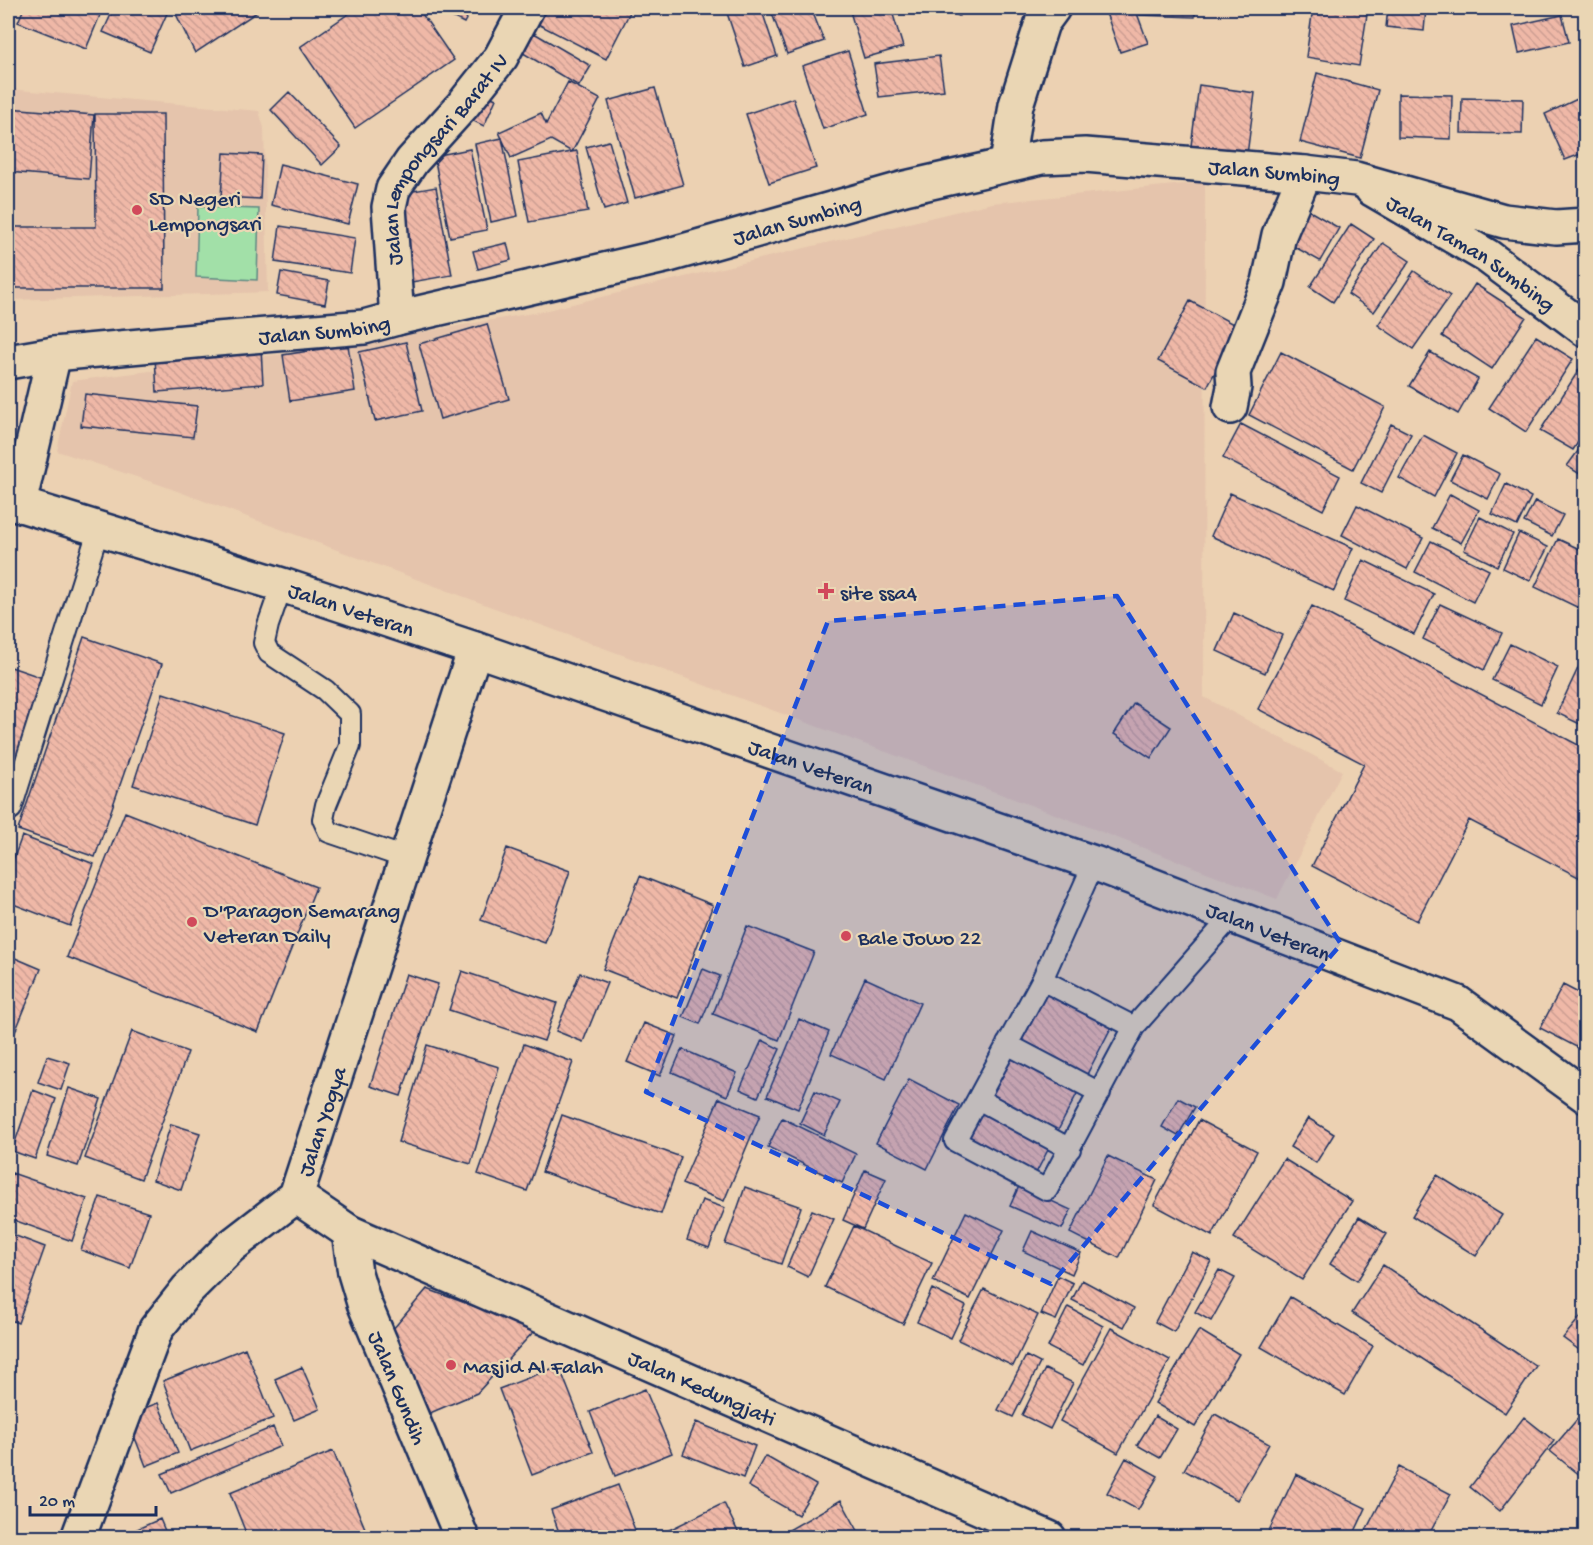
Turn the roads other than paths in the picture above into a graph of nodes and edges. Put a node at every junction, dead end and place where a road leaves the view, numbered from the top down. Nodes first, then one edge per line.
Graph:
1 (527, 8) edge
2 (1053, 8) edge
3 (1007, 164) junction
4 (1305, 172) junction
5 (1356, 178) junction
6 (1586, 225) edge
7 (397, 318) junction
8 (1586, 330) edge
9 (54, 354) junction
10 (8, 362) edge
11 (1230, 407) dead end
12 (13, 502) edge
13 (99, 528) junction
14 (282, 585) junction
15 (475, 649) junction
16 (11, 808) dead end
17 (406, 858) junction
18 (1094, 863) junction
19 (1232, 916) junction
20 (1042, 980) junction
21 (1134, 1027) junction
22 (1007, 1044) junction
23 (1100, 1093) junction
24 (1586, 1096) edge
25 (978, 1099) junction
26 (1070, 1149) junction
27 (296, 1196) junction
28 (349, 1232) junction
29 (78, 1538) edge
30 (462, 1538) edge
31 (1049, 1538) edge

1 - 7 street, Jalan Lempongsari Barat IV
2 - 3 street
3 - 4 street, Jalan Sumbing
3 - 7 street, Jalan Sumbing
4 - 5 street, Jalan Sumbing
4 - 11 street
5 - 6 street, Jalan Sumbing
5 - 8 street, Jalan Taman Sumbing
7 - 9 street, Jalan Sumbing
9 - 10 street, Jalan Sumbing
9 - 12 street
12 - 13 street, Jalan Veteran
13 - 14 street, Jalan Veteran
13 - 16 lane
14 - 15 street, Jalan Veteran
14 - 17 lane
15 - 17 street, Jalan Yogya
15 - 18 street, Jalan Veteran
17 - 27 street, Jalan Yogya
18 - 19 street, Jalan Veteran
18 - 20 lane
19 - 21 lane
19 - 24 street, Jalan Veteran
20 - 21 lane
20 - 22 lane
21 - 23 lane
22 - 23 lane
22 - 25 lane
23 - 26 lane
25 - 26 lane
25 - 26 lane
27 - 28 street, Jalan Kedungjati
27 - 29 street, Jalan Yogya
28 - 30 street, Jalan Gundih
28 - 31 street, Jalan Kedungjati

